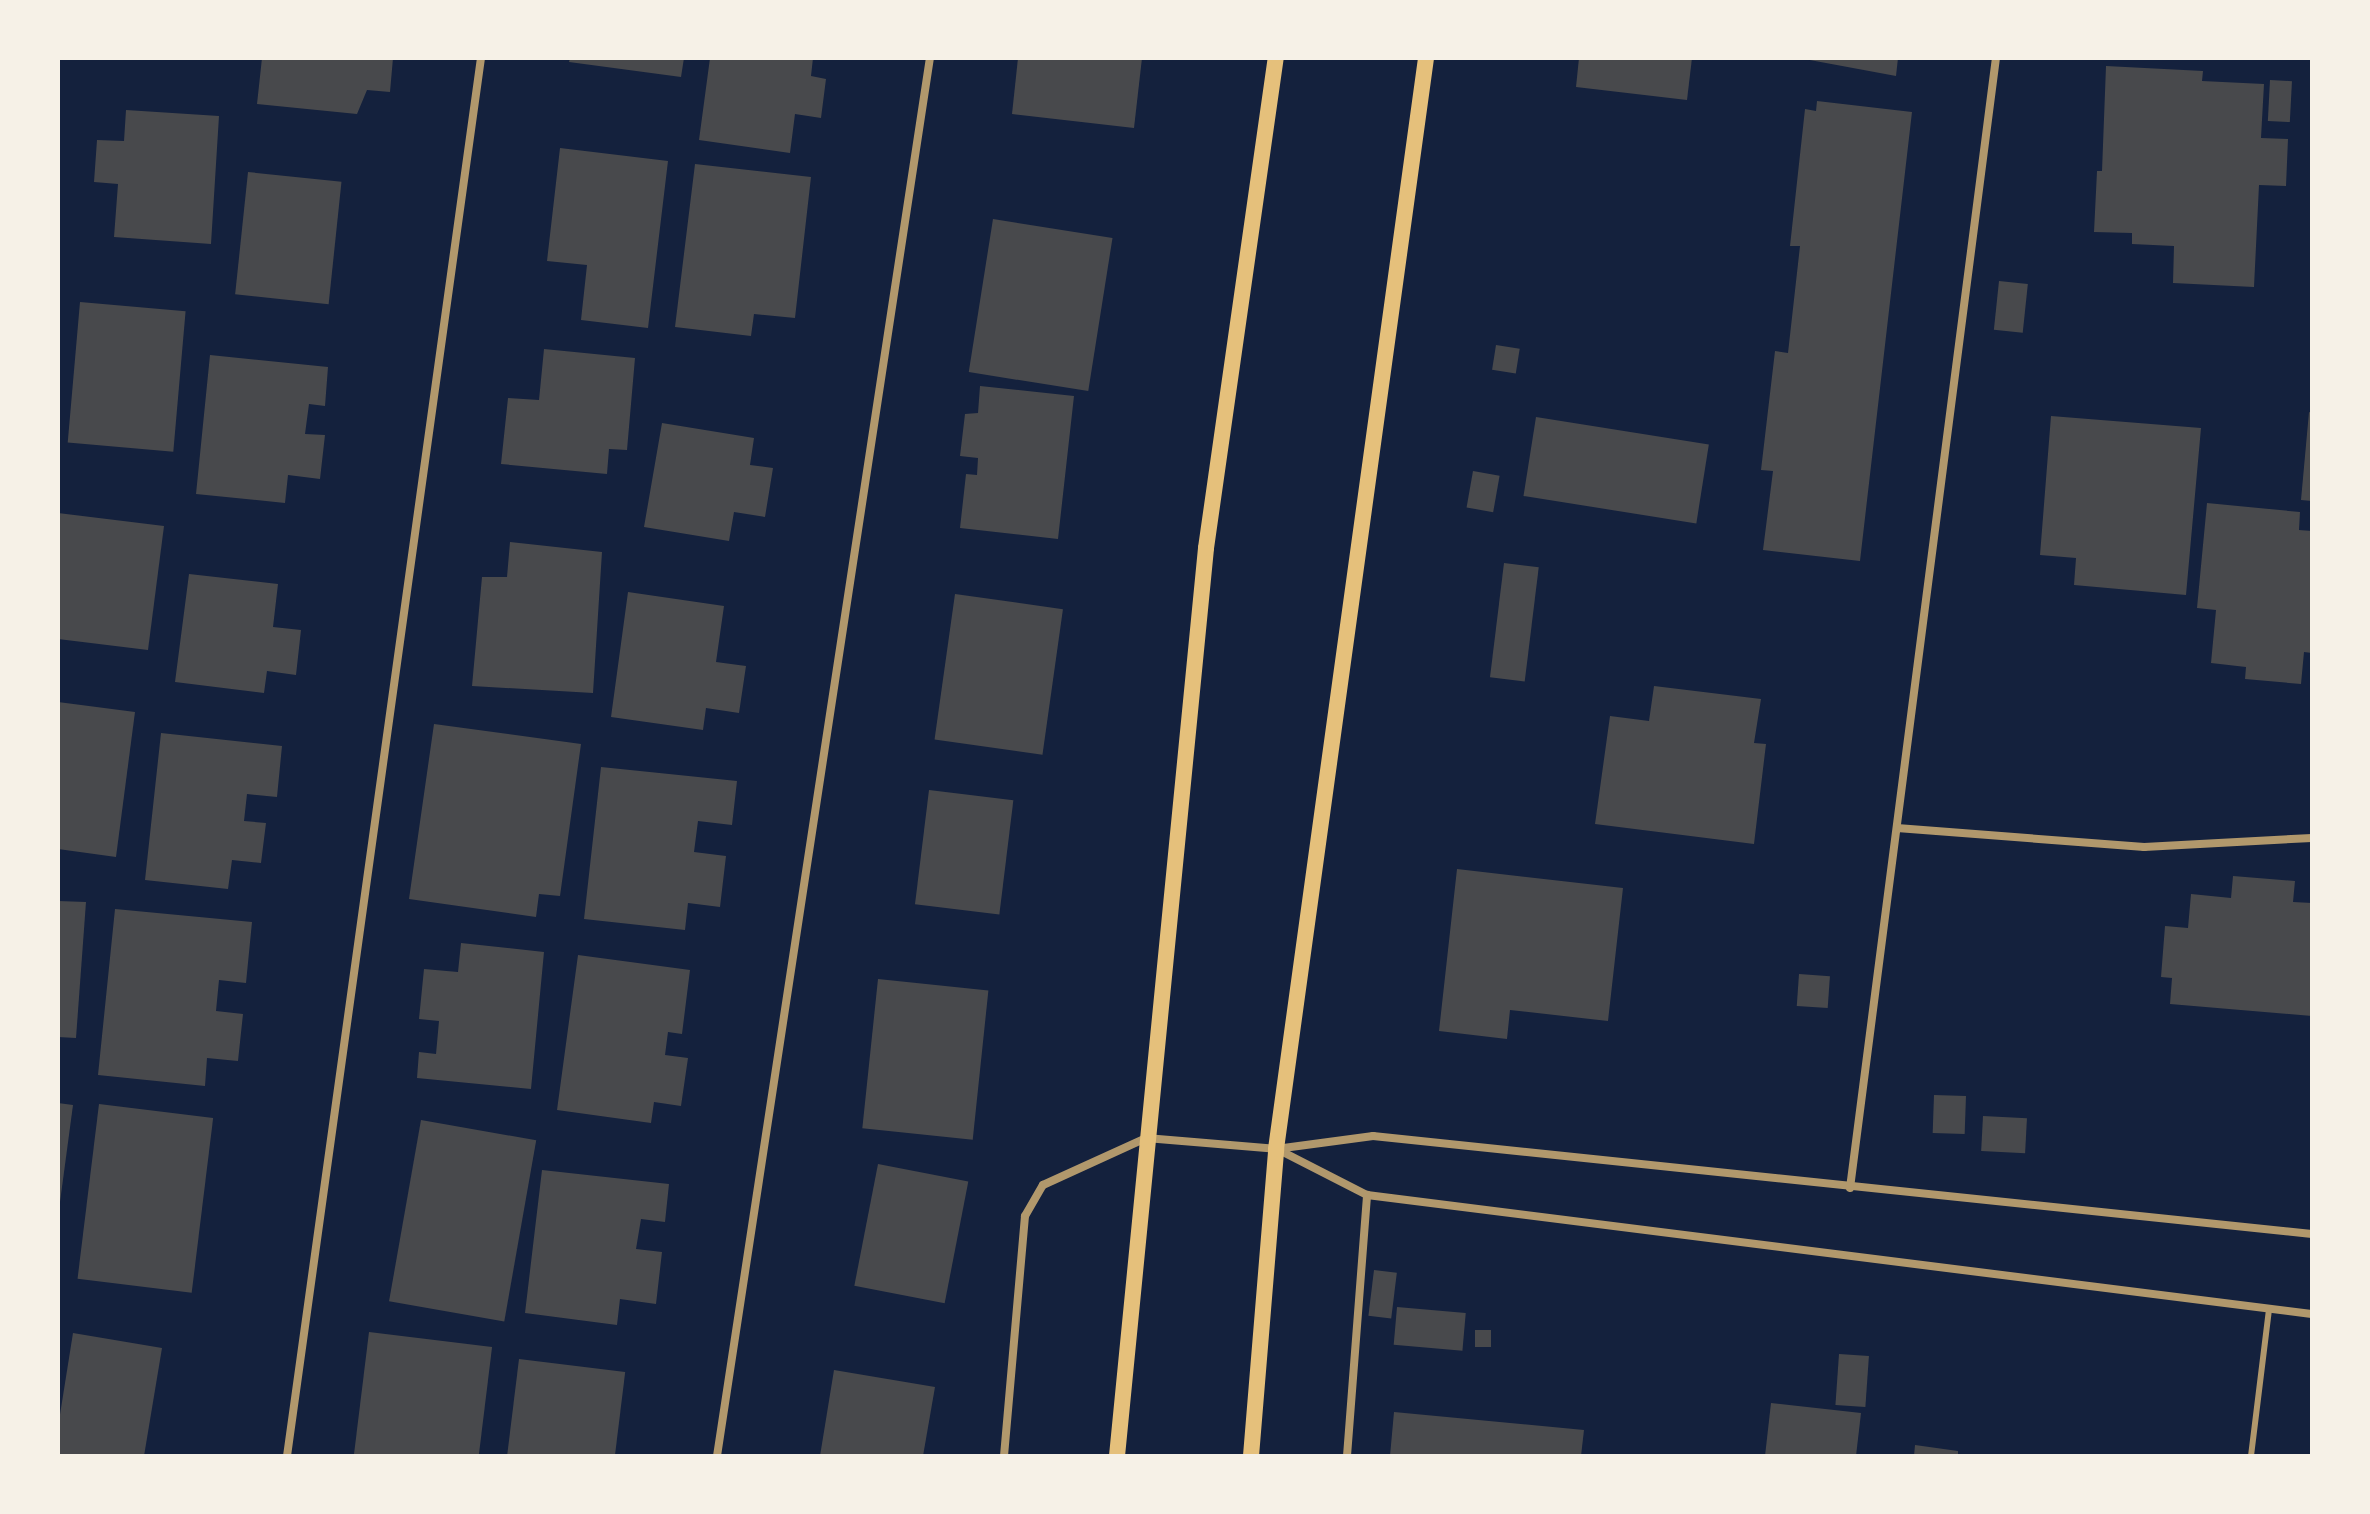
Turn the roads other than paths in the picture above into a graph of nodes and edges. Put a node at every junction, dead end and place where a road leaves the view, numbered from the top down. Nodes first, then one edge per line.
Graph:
1 (481, 58) edge
2 (930, 58) edge
3 (1276, 58) edge
4 (1426, 58) edge
5 (1996, 58) edge
6 (1897, 828) junction
7 (2312, 838) edge
8 (1146, 1138) junction
9 (1276, 1149) junction
10 (1850, 1188) junction
11 (1367, 1195) junction
12 (2312, 1234) edge
13 (2269, 1309) junction
14 (2312, 1314) edge
15 (287, 1456) edge
16 (717, 1456) edge
17 (1004, 1456) edge
18 (1117, 1456) edge
19 (1251, 1456) edge
20 (1347, 1456) edge
21 (2251, 1456) edge

1 - 15 street
2 - 16 street
3 - 8 main road
4 - 9 main road
5 - 6 street
6 - 7 street
6 - 10 street
8 - 9 street
8 - 17 street
8 - 18 main road
9 - 10 street
9 - 11 street
9 - 19 main road
10 - 12 street
11 - 13 street
11 - 20 street
13 - 14 street
13 - 21 lane

